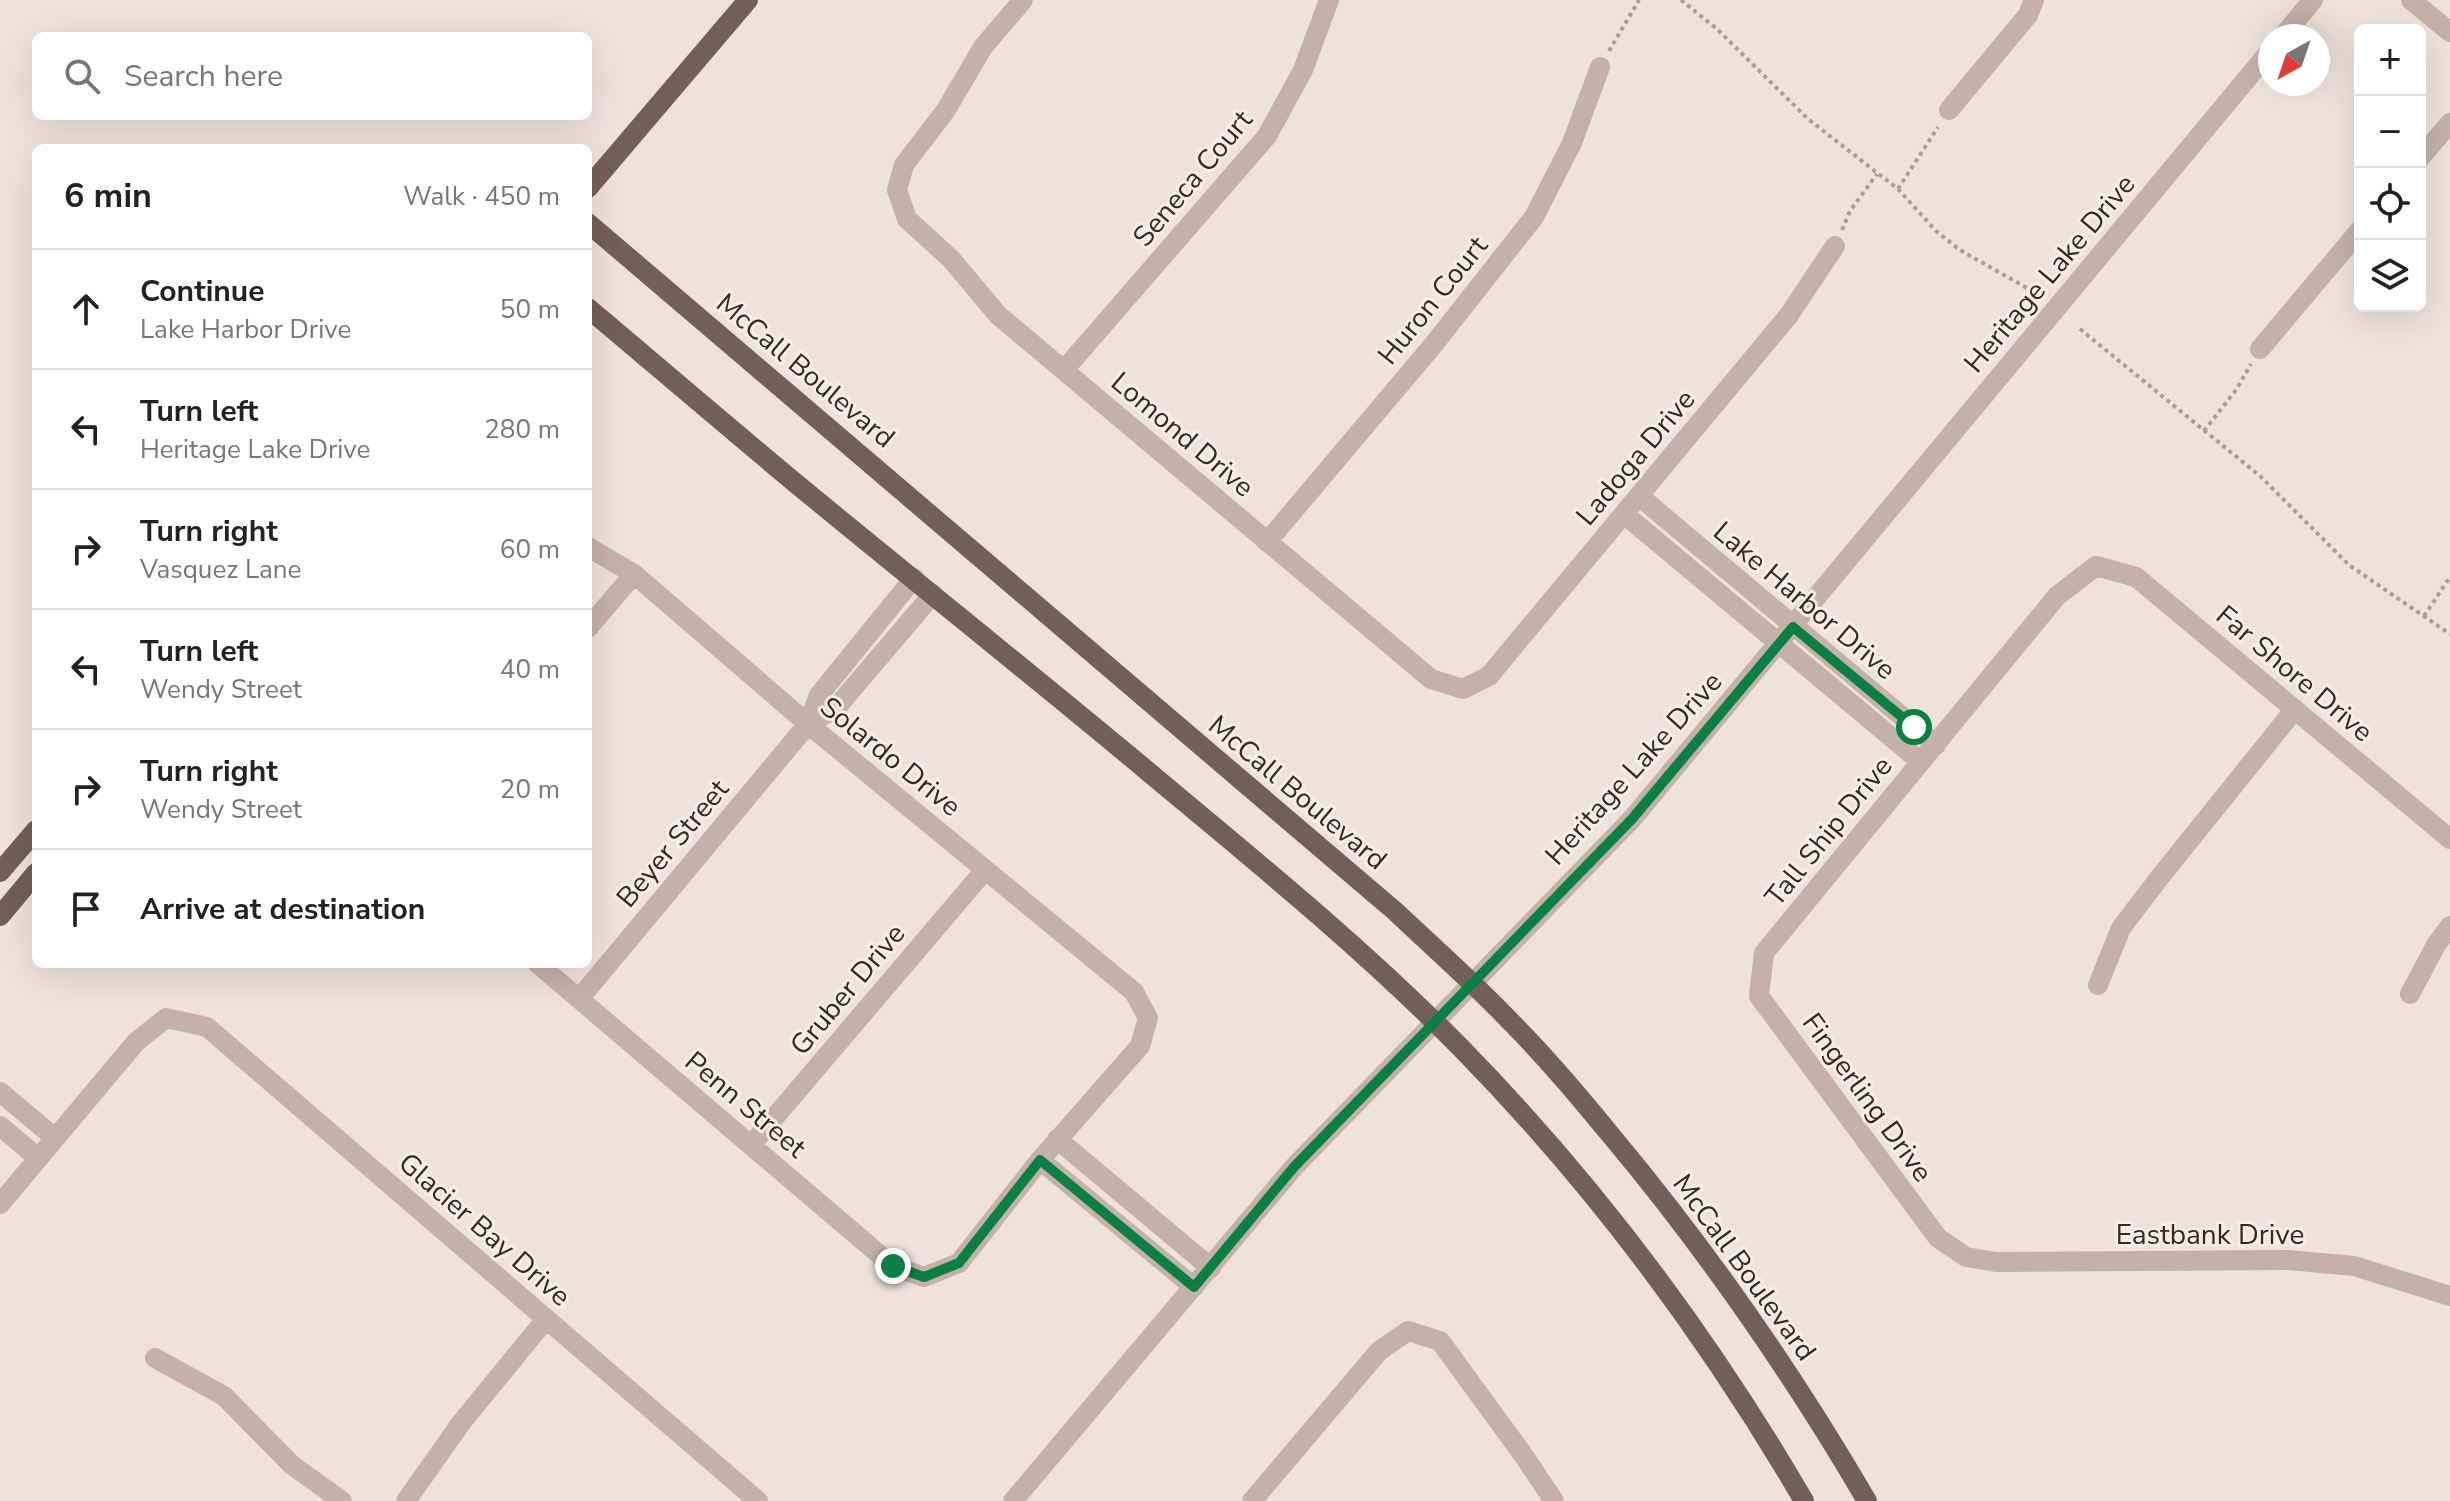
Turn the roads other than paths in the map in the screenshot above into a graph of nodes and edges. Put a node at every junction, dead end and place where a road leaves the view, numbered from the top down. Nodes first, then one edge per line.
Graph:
1 (748, 0) edge
2 (1023, 0) edge
3 (1329, 0) edge
4 (2034, 0) edge
5 (2313, 0) edge
6 (2411, 0) edge
7 (2293, 24) edge
8 (2450, 32) edge
9 (2258, 65) edge
10 (1600, 67) road end
11 (1949, 110) road end
12 (2450, 123) edge
13 (2426, 151) edge
14 (592, 183) edge
15 (592, 226) edge
16 (2354, 237) edge
17 (1835, 246) road end
18 (592, 311) edge
19 (2260, 349) road end
20 (1064, 370) junction
21 (1639, 496) junction
22 (1624, 514) junction
23 (1267, 542) junction
24 (592, 549) edge
25 (2096, 566) joint
26 (634, 574) junction
27 (914, 578) junction
28 (933, 594) junction
29 (592, 623) edge
30 (1793, 627) junction
31 (1778, 644) junction
32 (1463, 689) joint
33 (2295, 709) junction
34 (808, 724) junction
35 (1936, 745) junction
36 (1921, 762) junction
37 (32, 835) edge
38 (2450, 839) edge
39 (985, 870) junction
40 (0, 872) edge
41 (32, 878) edge
42 (0, 916) edge
43 (2450, 926) edge
44 (1764, 953) joint
45 (543, 968) edge
46 (1471, 983) junction
47 (2098, 985) dead end
48 (2410, 994) dead end
49 (579, 999) junction
50 (1434, 1022) junction
51 (0, 1092) edge
52 (0, 1126) edge
53 (55, 1138) junction
54 (1057, 1139) junction
55 (751, 1145) junction
56 (38, 1158) junction
57 (1040, 1160) junction
58 (0, 1204) edge
59 (1966, 1257) joint
60 (1211, 1268) junction
61 (1194, 1287) junction
62 (2450, 1296) edge
63 (546, 1319) junction
64 (155, 1358) dead end
65 (753, 1500) edge
66 (342, 1501) edge
67 (406, 1501) edge
68 (1013, 1501) edge
69 (1252, 1501) edge
70 (1554, 1501) edge
71 (1804, 1501) edge
72 (1867, 1501) edge

1 - 14 main road
2 - 20 street, Lomond Drive
3 - 20 street, Seneca Court
4 - 11 street
5 - 7 street
6 - 8 street
9 - 30 street, Heritage Lake Drive
10 - 23 street, Huron Court
12 - 13 street
15 - 46 main road, McCall Boulevard
16 - 19 street
17 - 21 street, Ladoga Drive
18 - 27 main road
20 - 23 street, Lomond Drive
21 - 22 street, Ladoga Drive
21 - 30 street, Lake Harbor Drive
22 - 31 street, Lake Harbor Drive
22 - 32 street, Ladoga Drive
23 - 32 street, Lomond Drive
24 - 26 street, Solardo Drive
25 - 33 street, Far Shore Drive
25 - 35 street, Tall Ship Drive
26 - 29 street
26 - 34 street, Solardo Drive
27 - 28 main road
27 - 34 street, Beyer Street
28 - 34 street, Beyer Street
28 - 50 main road
30 - 31 street, Heritage Lake Drive
30 - 35 street, Lake Harbor Drive
31 - 36 street, Lake Harbor Drive
31 - 46 street, Heritage Lake Drive
33 - 38 street, Far Shore Drive
33 - 47 street
34 - 39 street, Solardo Drive
34 - 49 street, Beyer Street
35 - 36 street, Tall Ship Drive
36 - 44 street, Tall Ship Drive
37 - 40 main road
39 - 54 street, Solardo Drive
39 - 55 street, Gruber Drive
41 - 42 main road
43 - 48 street
44 - 59 street, Fingerling Drive
45 - 49 street, Penn Street
46 - 50 street, Heritage Lake Drive
46 - 72 main road, McCall Boulevard
49 - 55 street, Penn Street
50 - 60 street, Heritage Lake Drive
50 - 71 main road
51 - 53 street
52 - 56 street
53 - 56 street
53 - 63 street, Glacier Bay Drive
54 - 57 street
54 - 60 street
55 - 57 street, Penn Street
56 - 58 street
57 - 61 street
59 - 62 street, Eastbank Drive
60 - 61 street, Heritage Lake Drive
61 - 68 street, Heritage Lake Drive
63 - 65 street, Glacier Bay Drive
63 - 67 street
64 - 66 street
69 - 70 street

